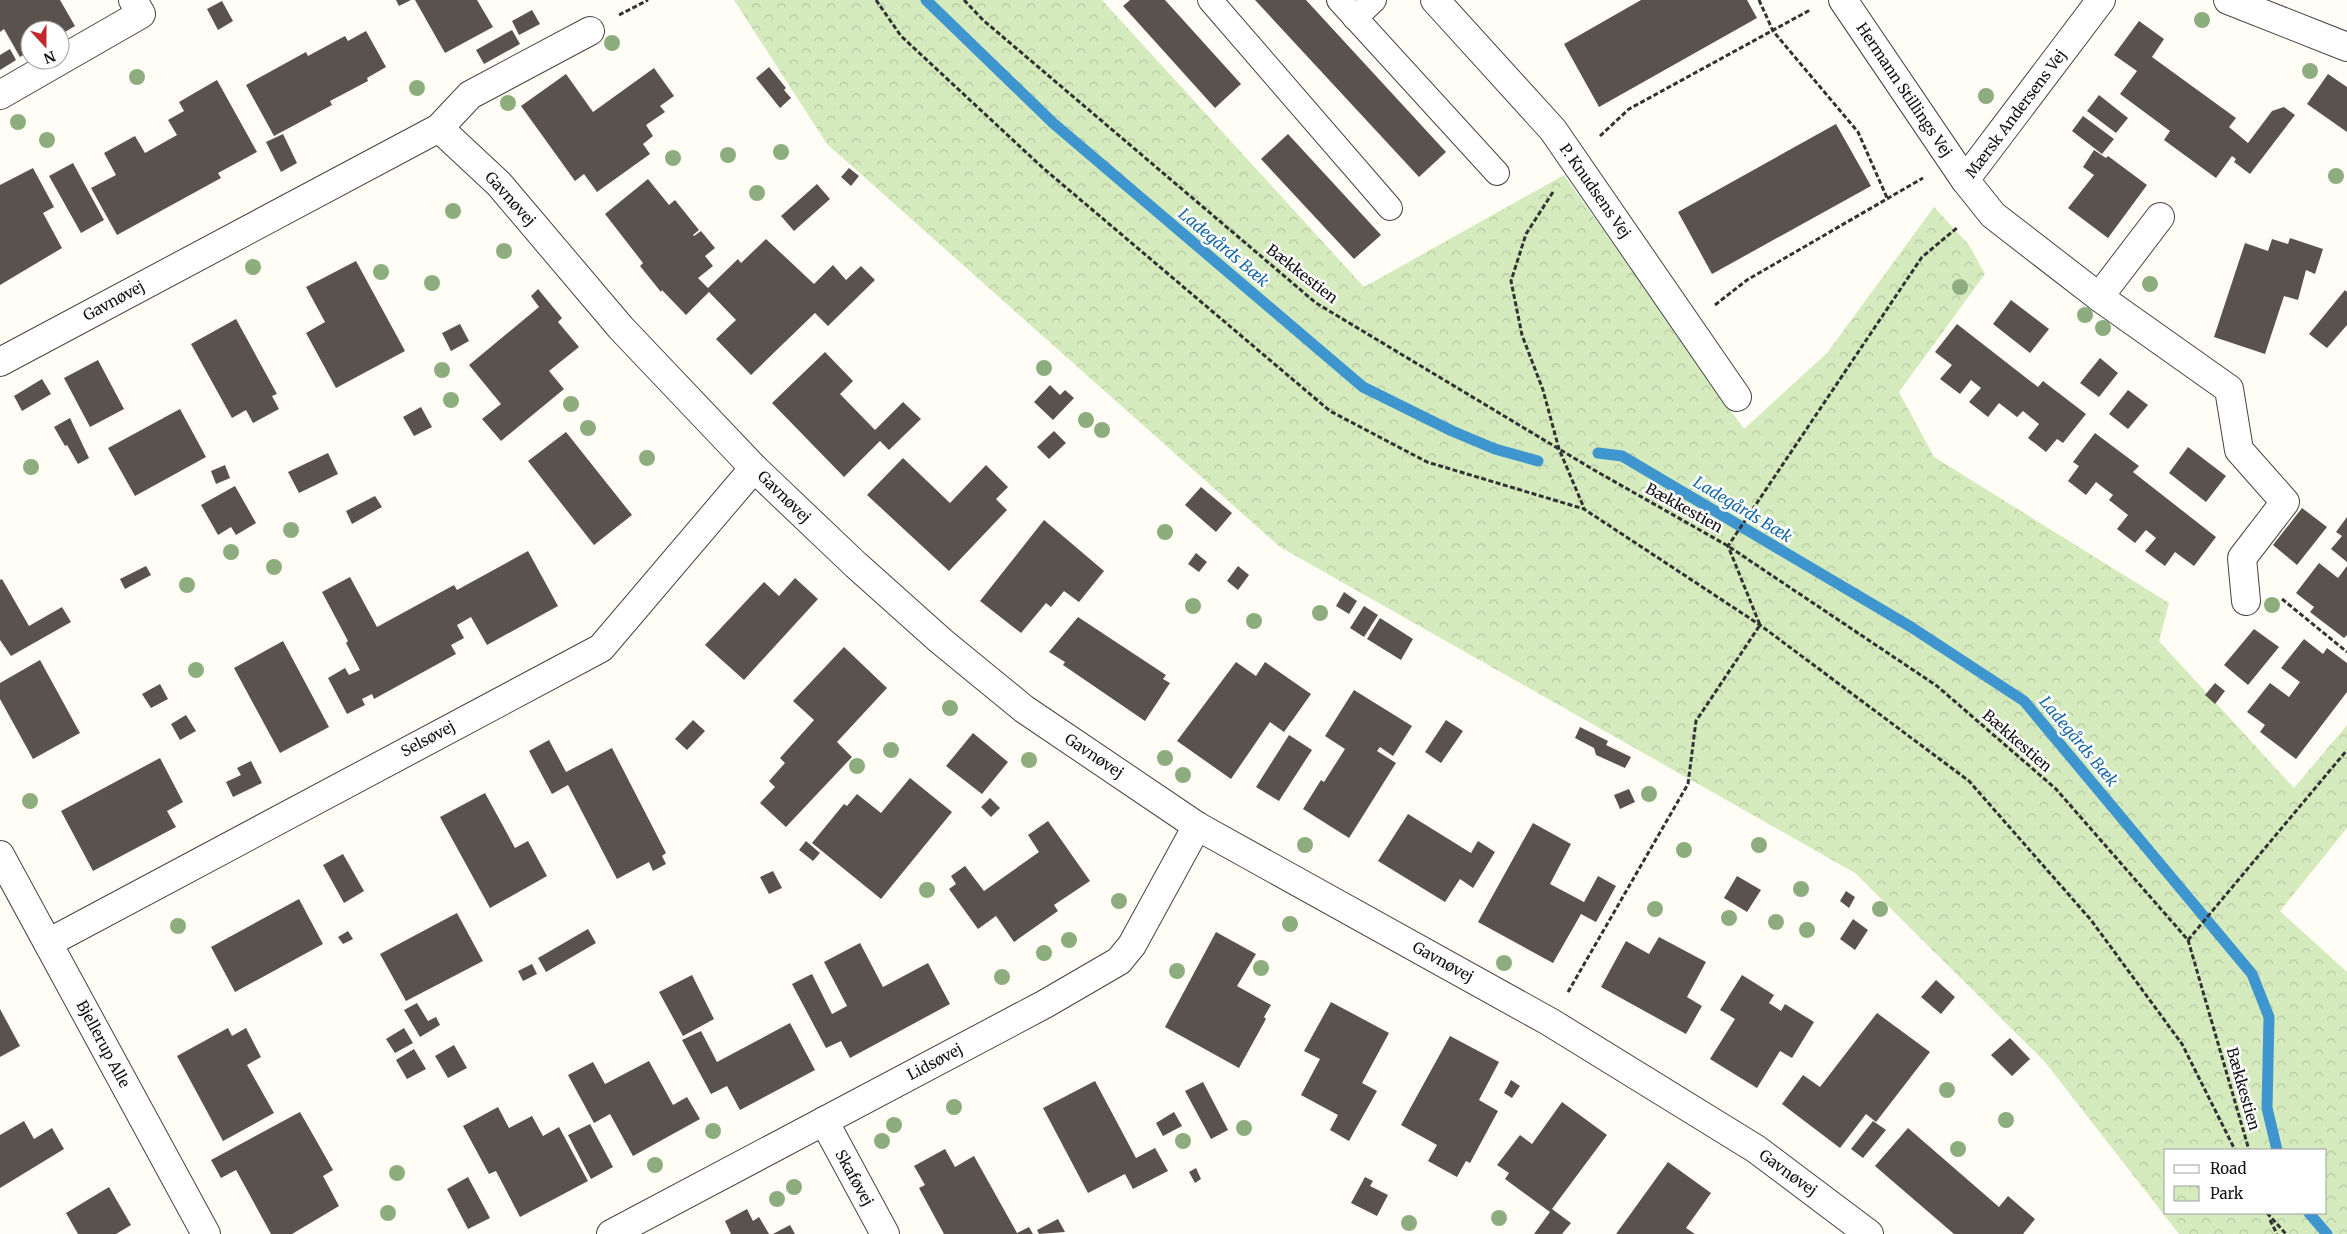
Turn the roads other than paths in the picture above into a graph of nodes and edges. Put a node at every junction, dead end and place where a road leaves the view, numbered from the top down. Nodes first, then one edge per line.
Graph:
1 (133, 0) edge
2 (1210, 0) edge
3 (1340, 0) edge
4 (1374, 0) edge
5 (1435, 0) edge
6 (1843, 0) edge
7 (2101, 0) edge
8 (2228, 0) edge
9 (1355, 18) junction
10 (590, 31) dead end
11 (2347, 47) edge
12 (0, 95) edge
13 (439, 128) junction
14 (1496, 174) dead end
15 (1965, 180) junction
16 (1390, 208) dead end
17 (2160, 218) dead end
18 (2099, 297) junction
19 (0, 362) edge
20 (1737, 396) dead end
21 (754, 468) junction
22 (2245, 594) road end
23 (1197, 826) junction
24 (0, 855) edge
25 (48, 943) junction
26 (824, 1121) junction
27 (206, 1234) edge
28 (611, 1234) edge
29 (885, 1234) edge
30 (1869, 1234) edge

1 - 12 street
2 - 16 lane
3 - 9 lane
4 - 9 lane
5 - 20 street, P. Knudsens Vej
6 - 15 street, Hermann Stillings Vej
7 - 15 street, Mærsk Andersens Vej
8 - 11 street
9 - 14 lane
10 - 13 street, Gavnøvej
13 - 19 street, Gavnøvej
13 - 21 street, Gavnøvej
15 - 18 street, Mærsk Andersens Vej
17 - 18 street
18 - 22 street, Mærsk Andersens Vej
21 - 23 street, Gavnøvej
21 - 25 street, Selsøvej
23 - 26 street, Lidsøvej
23 - 30 street, Gavnøvej
24 - 25 street, Bjellerup Alle
25 - 27 street, Bjellerup Alle
26 - 28 street, Lidsøvej
26 - 29 street, Skaføvej

